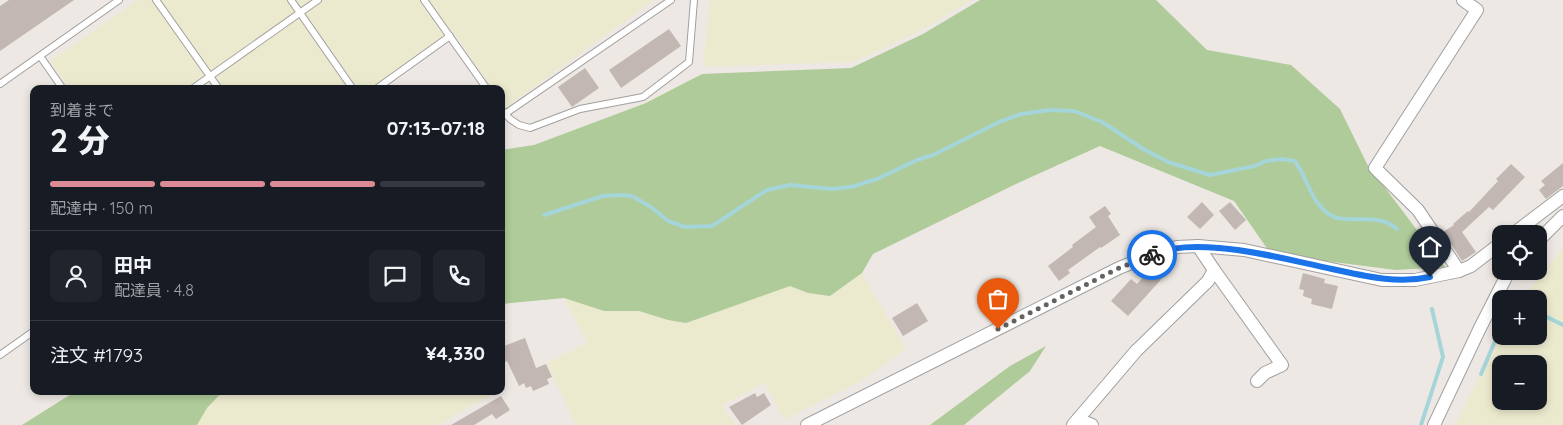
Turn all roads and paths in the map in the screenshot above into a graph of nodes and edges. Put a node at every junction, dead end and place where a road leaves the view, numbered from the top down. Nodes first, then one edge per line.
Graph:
1 (119, 0) edge
2 (156, 0) edge
3 (291, 0) edge
4 (318, 0) edge
5 (424, 0) edge
6 (670, 0) edge
7 (694, 0) edge
8 (1463, 0) edge
9 (300, 13) junction
10 (450, 36) junction
11 (40, 56) junction
12 (210, 76) junction
13 (0, 84) edge
14 (60, 85) edge
15 (198, 85) edge
16 (216, 85) edge
17 (350, 85) edge
18 (382, 85) edge
19 (484, 85) edge
20 (505, 111) edge
21 (505, 114) edge
22 (1563, 196) edge
23 (1563, 216) edge
24 (1525, 225) edge
25 (1547, 232) edge
26 (1198, 246) junction
27 (1492, 250) edge
28 (1214, 270) junction
29 (1460, 271) junction
30 (1504, 280) edge
31 (30, 334) edge
32 (0, 355) edge
33 (1257, 381) dead end
34 (1075, 422) edge
35 (807, 425) edge
36 (1092, 425) edge
37 (1434, 425) edge

1 - 11 lane
2 - 12 lane
3 - 9 lane
4 - 9 lane
5 - 10 lane
6 - 20 lane
7 - 21 lane
8 - 29 street
9 - 12 lane
9 - 17 lane
10 - 18 lane
10 - 19 lane
11 - 13 lane
11 - 14 lane
12 - 15 lane
12 - 16 lane
22 - 24 street
23 - 25 street
26 - 28 street
26 - 29 street
26 - 35 street
27 - 29 street
28 - 33 street
28 - 34 street
30 - 37 street
31 - 32 lane
34 - 36 street

